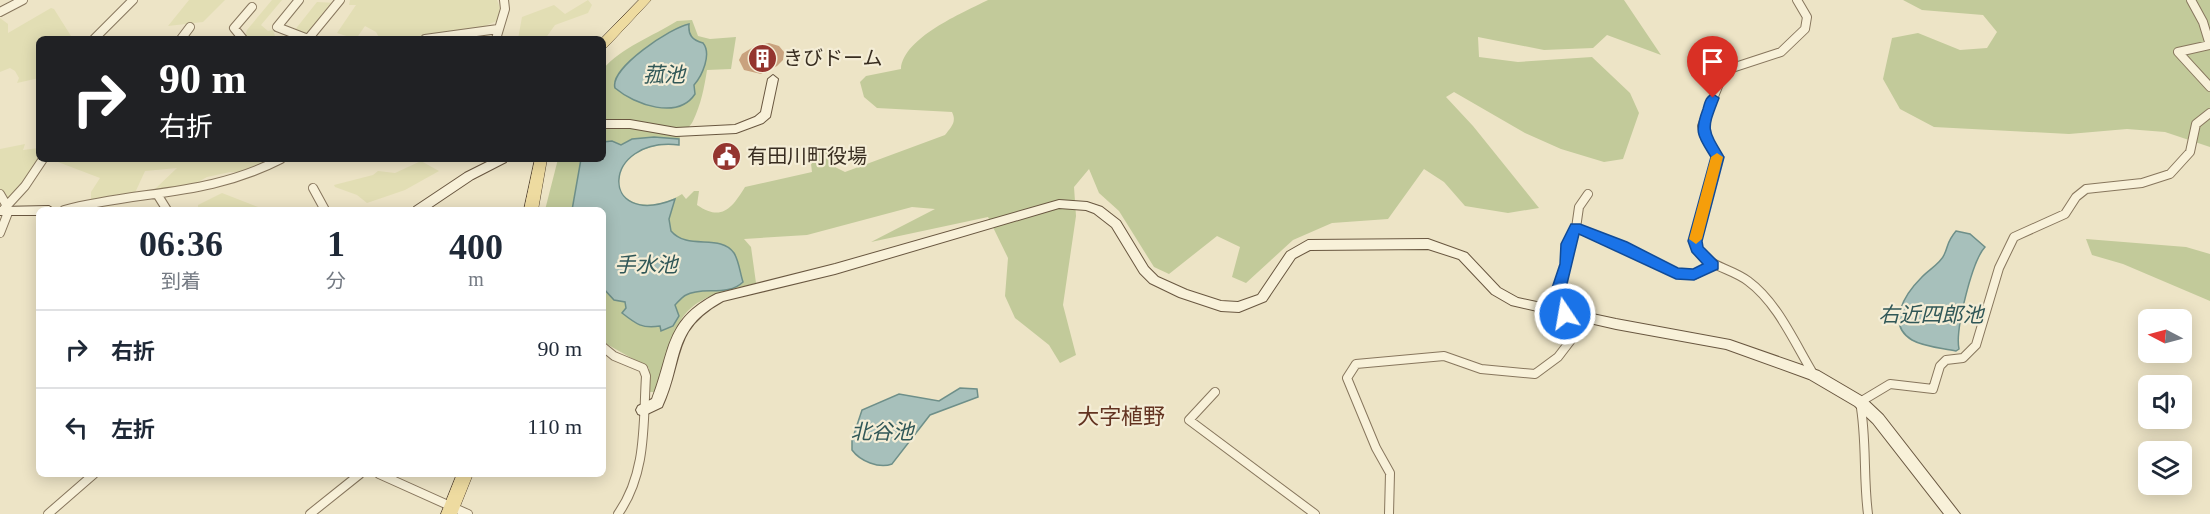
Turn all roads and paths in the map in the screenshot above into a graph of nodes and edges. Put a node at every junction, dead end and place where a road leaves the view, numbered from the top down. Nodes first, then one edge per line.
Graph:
1 (23, 0) edge
2 (133, 0) edge
3 (299, 0) edge
4 (340, 0) edge
5 (504, 0) edge
6 (645, 0) edge
7 (1797, 0) edge
8 (2191, 0) edge
9 (252, 7) dead end
10 (0, 12) edge
11 (190, 27) dead end
12 (498, 29) junction
13 (97, 36) edge
14 (183, 36) edge
15 (241, 36) edge
16 (300, 36) edge
17 (310, 36) edge
18 (447, 36) edge
19 (497, 36) edge
20 (606, 41) edge
21 (773, 79) dead end
22 (2210, 87) edge
23 (2210, 113) edge
24 (606, 124) edge
25 (41, 162) edge
26 (274, 162) edge
27 (496, 162) edge
28 (539, 162) edge
29 (313, 188) dead end
30 (0, 194) edge
31 (157, 194) junction
32 (1588, 194) dead end
33 (81, 207) edge
34 (165, 207) edge
35 (323, 207) edge
36 (422, 207) edge
37 (532, 207) edge
38 (4, 210) edge
39 (36, 210) edge
40 (1576, 228) junction
41 (0, 233) edge
42 (1713, 265) junction
43 (1565, 314) junction
44 (606, 349) edge
45 (1814, 375) junction
46 (1215, 392) dead end
47 (1860, 402) junction
48 (643, 410) junction
49 (91, 477) edge
50 (356, 477) edge
51 (384, 477) edge
52 (464, 477) edge
53 (450, 511) edge
54 (48, 514) edge
55 (310, 514) edge
56 (468, 514) edge
57 (618, 514) edge
58 (1315, 514) edge
59 (1389, 514) edge
60 (1868, 514) edge
61 (1953, 514) edge

1 - 10 street
2 - 13 street
3 - 16 street
4 - 17 street
5 - 12 street
6 - 20 main road
7 - 42 street
8 - 22 street
9 - 15 street
11 - 14 street
12 - 18 street
12 - 19 street
21 - 24 street
23 - 47 street
25 - 38 street
26 - 31 street
27 - 36 street
28 - 37 main road
29 - 35 street
30 - 38 street
31 - 33 street
31 - 34 street
32 - 40 street
38 - 39 street
38 - 41 street
40 - 42 street
40 - 43 street
42 - 45 street
43 - 45 street
43 - 48 street
43 - 59 street
44 - 48 street
45 - 47 street
46 - 58 street
47 - 60 street
47 - 61 street
48 - 57 street
49 - 54 street
50 - 55 street
51 - 53 street
52 - 53 main road
53 - 56 street

